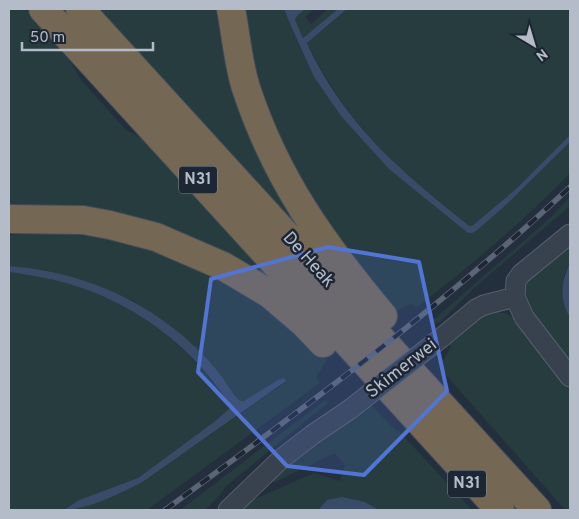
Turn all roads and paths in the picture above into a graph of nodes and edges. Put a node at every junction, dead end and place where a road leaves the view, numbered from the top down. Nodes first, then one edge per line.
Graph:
1 (43, 9) edge
2 (80, 9) edge
3 (231, 9) edge
4 (9, 219) edge
5 (570, 234) edge
6 (514, 297) junction
7 (570, 377) edge
8 (518, 488) junction
9 (499, 509) edge
10 (228, 510) edge
11 (537, 510) edge

1 - 9 highway, De Heak / N31
2 - 8 highway, De Heak / N31
3 - 8 highway, N31
4 - 9 highway, N31
5 - 6 street
6 - 7 street
6 - 10 street, Skimerwei, bridge
8 - 11 highway, De Heak / N31

